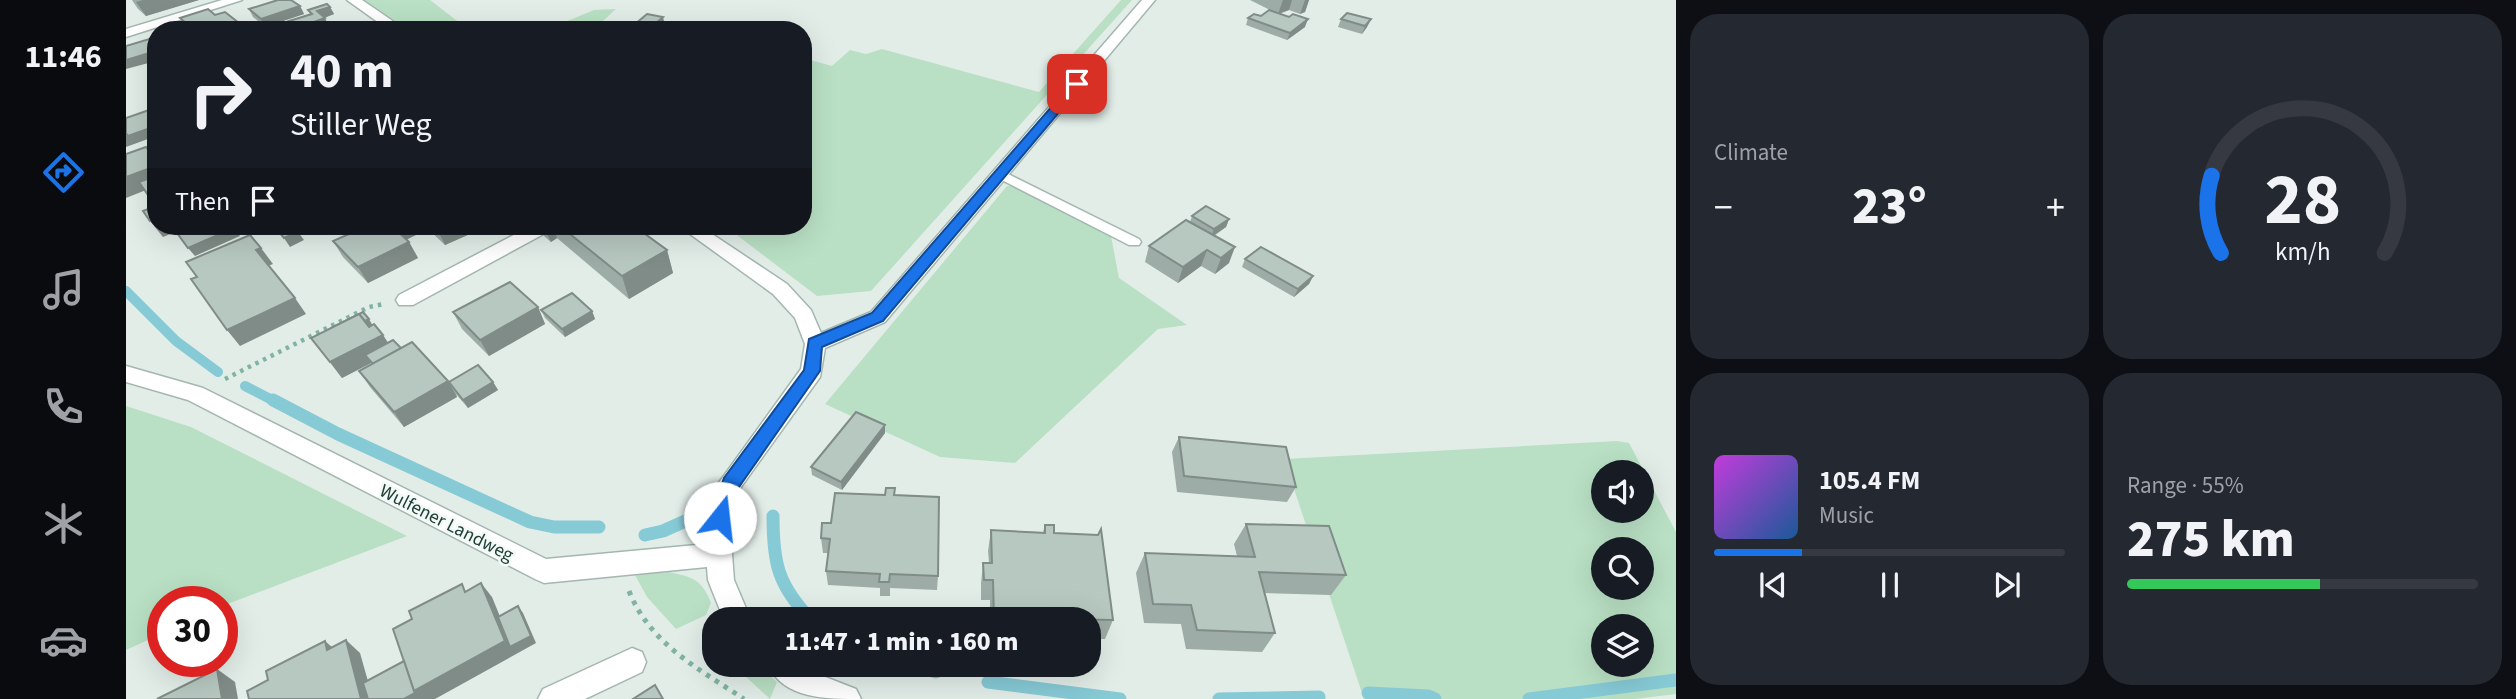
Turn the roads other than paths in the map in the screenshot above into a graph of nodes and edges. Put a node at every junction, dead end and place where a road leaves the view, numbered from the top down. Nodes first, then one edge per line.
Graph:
1 (236, 0) edge
2 (353, 0) edge
3 (1149, 0) edge
4 (166, 21) edge
5 (385, 21) edge
6 (147, 27) edge
7 (126, 33) edge
8 (147, 154) edge
9 (126, 162) edge
10 (1000, 174) junction
11 (528, 235) edge
12 (701, 235) edge
13 (1134, 242) dead end
14 (406, 300) road end
15 (815, 344) junction
16 (126, 374) edge
17 (719, 554) junction
18 (732, 607) edge
19 (632, 662) dead end
20 (797, 677) edge
21 (553, 699) edge
22 (846, 699) edge

1 - 4 street
2 - 5 street
3 - 10 street
6 - 7 street
8 - 9 street
10 - 13 lane
10 - 15 street
11 - 14 street
12 - 15 street
15 - 17 street
16 - 17 street, Wulfener Landweg
17 - 18 street
19 - 21 street
20 - 22 street

